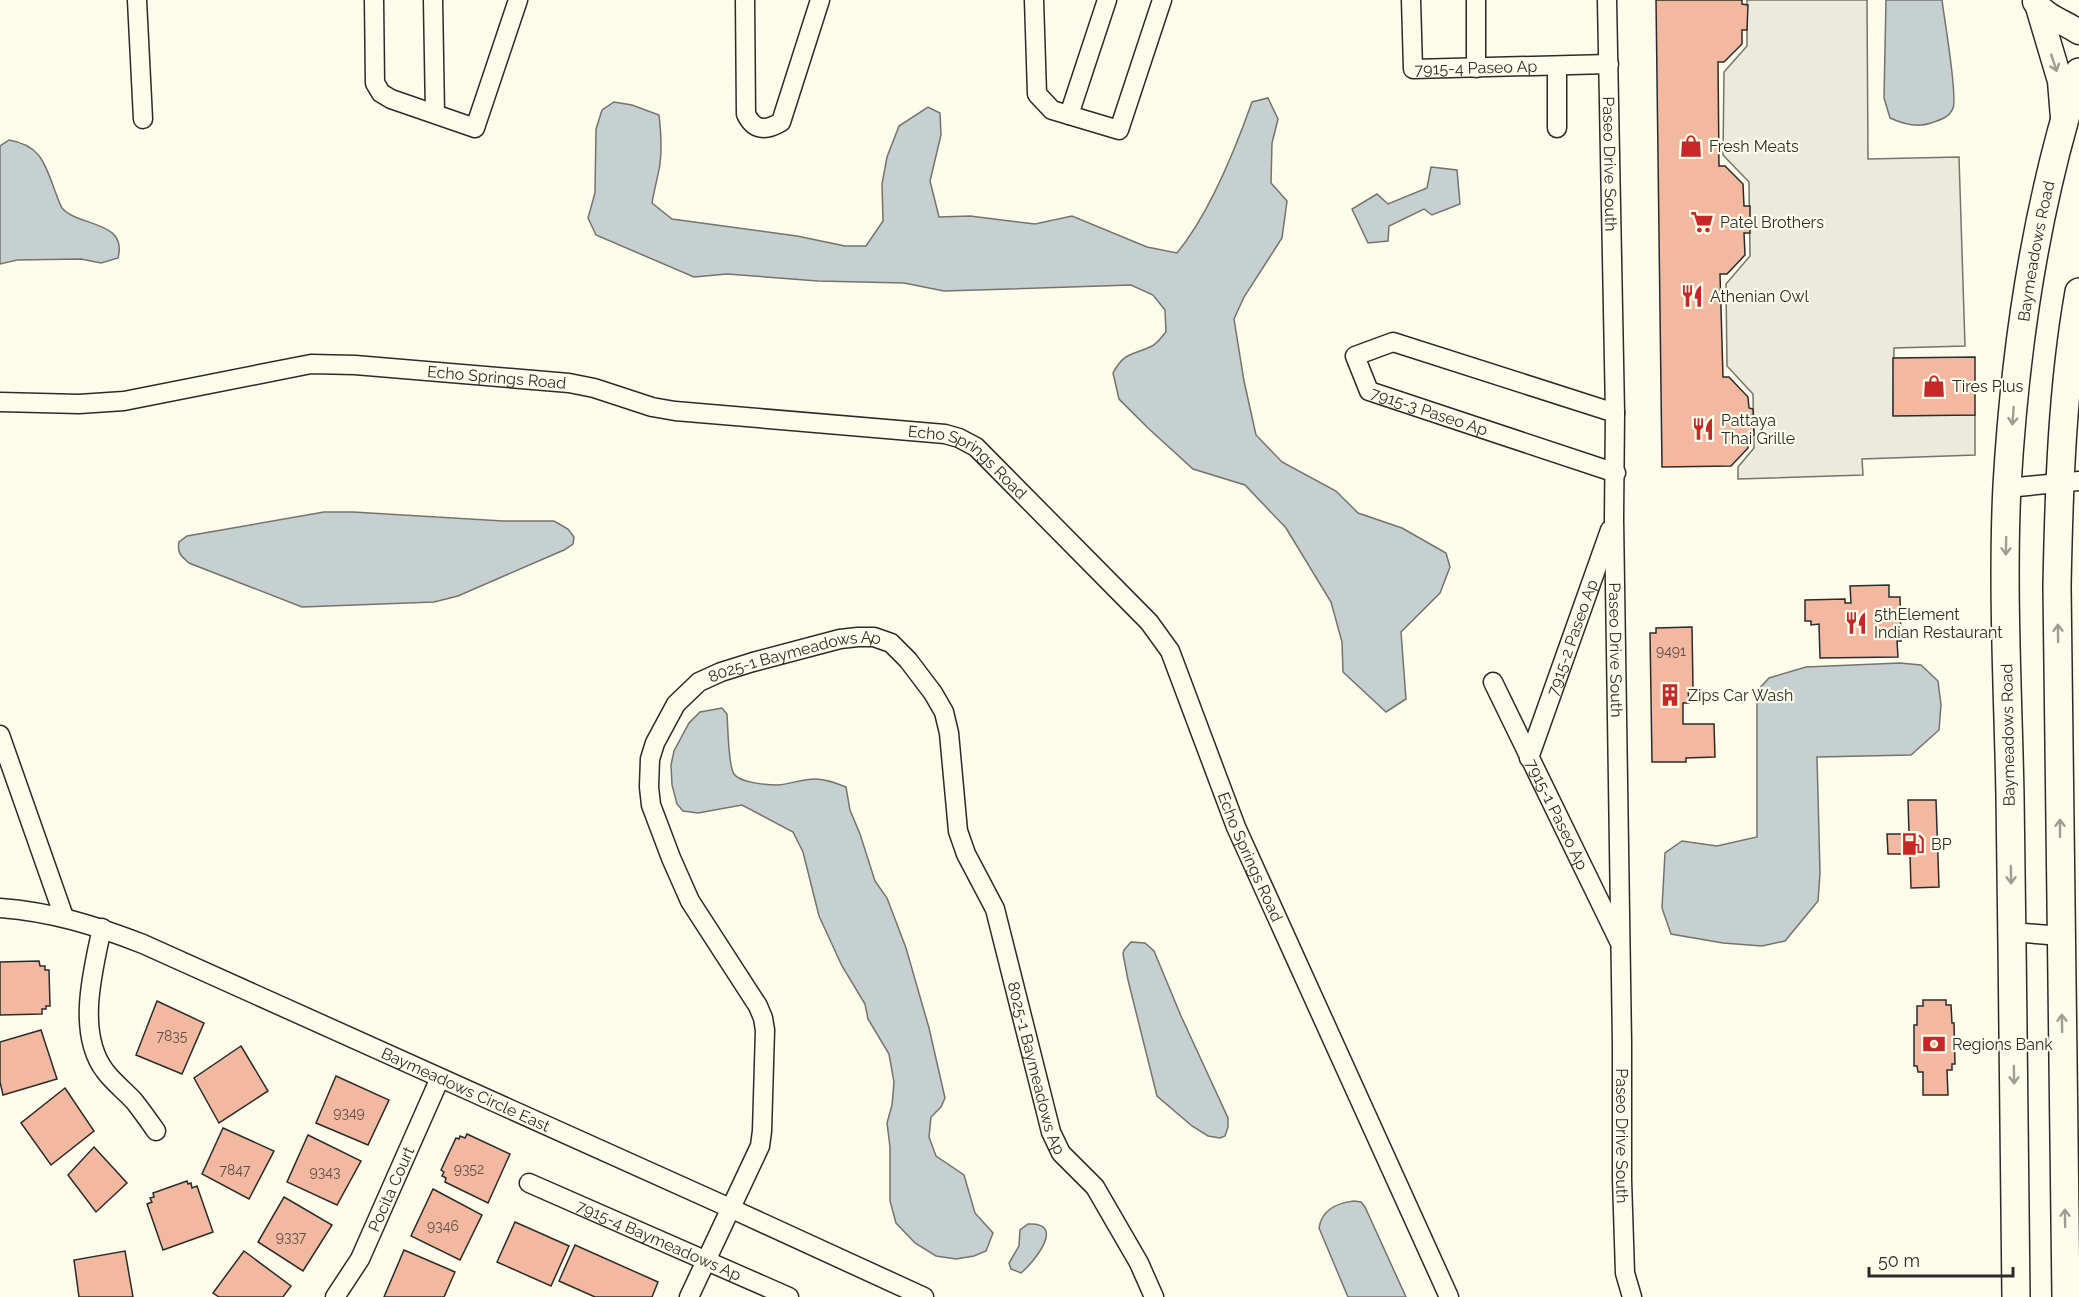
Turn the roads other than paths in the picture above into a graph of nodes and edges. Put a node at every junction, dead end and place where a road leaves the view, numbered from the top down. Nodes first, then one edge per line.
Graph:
1 (137, 0) edge
2 (374, 0) edge
3 (433, 0) edge
4 (518, 0) edge
5 (745, 0) edge
6 (820, 0) edge
7 (1034, 0) edge
8 (1107, 0) edge
9 (1162, 0) edge
10 (1411, 0) edge
11 (1476, 0) edge
12 (1607, 0) edge
13 (2036, 3) edge
14 (2079, 32) edge
15 (1609, 64) junction
16 (1557, 67) junction
17 (1476, 68) junction
18 (2079, 72) edge
19 (435, 113) junction
20 (1069, 115) junction
21 (142, 119) dead end
22 (2063, 122) junction
23 (1557, 128) dead end
24 (2079, 292) edge
25 (0, 402) edge
26 (1615, 413) junction
27 (1616, 473) junction
28 (2069, 482) edge
29 (2007, 488) junction
30 (1614, 519) junction
31 (1493, 682) dead end
32 (0, 735) edge
33 (1529, 758) junction
34 (0, 908) edge
35 (64, 916) junction
36 (102, 928) junction
37 (2012, 932) junction
38 (2061, 936) junction
39 (1621, 945) junction
40 (440, 1078) junction
41 (156, 1131) dead end
42 (530, 1183) dead end
43 (730, 1208) junction
44 (706, 1260) junction
45 (335, 1297) edge
46 (689, 1297) edge
47 (789, 1297) edge
48 (924, 1297) edge
49 (1154, 1297) edge
50 (1449, 1297) edge
51 (1632, 1297) edge
52 (2016, 1297) edge
53 (2066, 1297) edge

1 - 21 street
2 - 19 street
3 - 19 street
4 - 19 street
5 - 6 street
7 - 20 street
8 - 20 street
9 - 20 street
10 - 17 street, 7915-4 Paseo Ap
11 - 17 street
12 - 15 street, Paseo Drive South
13 - 14 street
13 -> 22 street
15 - 16 street, 7915-4 Paseo Ap
15 - 26 street, Paseo Drive South
16 - 17 street, 7915-4 Paseo Ap
16 - 23 street
18 - 22 main road, Baymeadows Road
22 -> 29 main road, Baymeadows Road
24 - 28 main road
25 - 50 street, Echo Springs Road
26 - 27 street, Paseo Drive South
26 - 27 street, 7915-3 Paseo Ap
27 - 30 street, Paseo Drive South
28 - 29 street
38 -> 28 main road
29 -> 37 main road, Baymeadows Road
30 - 33 street, 7915-2 Paseo Ap
30 - 39 street, Paseo Drive South
31 - 33 street, 7915-1 Paseo Ap
32 - 35 street
33 - 39 street, 7915-1 Paseo Ap
34 - 35 street, Baymeadows Circle East
35 - 36 street, Baymeadows Circle East
36 - 40 street, Baymeadows Circle East
36 - 41 street
37 - 38 street
37 -> 52 main road, Baymeadows Road
53 -> 38 main road
39 - 51 street, Paseo Drive South
40 - 43 street, Baymeadows Circle East
40 - 45 street, Pocita Court
42 - 44 street, 7915-4 Baymeadows Ap
43 - 44 street, 8025-1 Baymeadows Ap
43 - 48 street, Baymeadows Circle East
43 - 49 street, 8025-1 Baymeadows Ap
44 - 46 street, 8025-1 Baymeadows Ap
44 - 47 street, 7915-4 Baymeadows Ap

